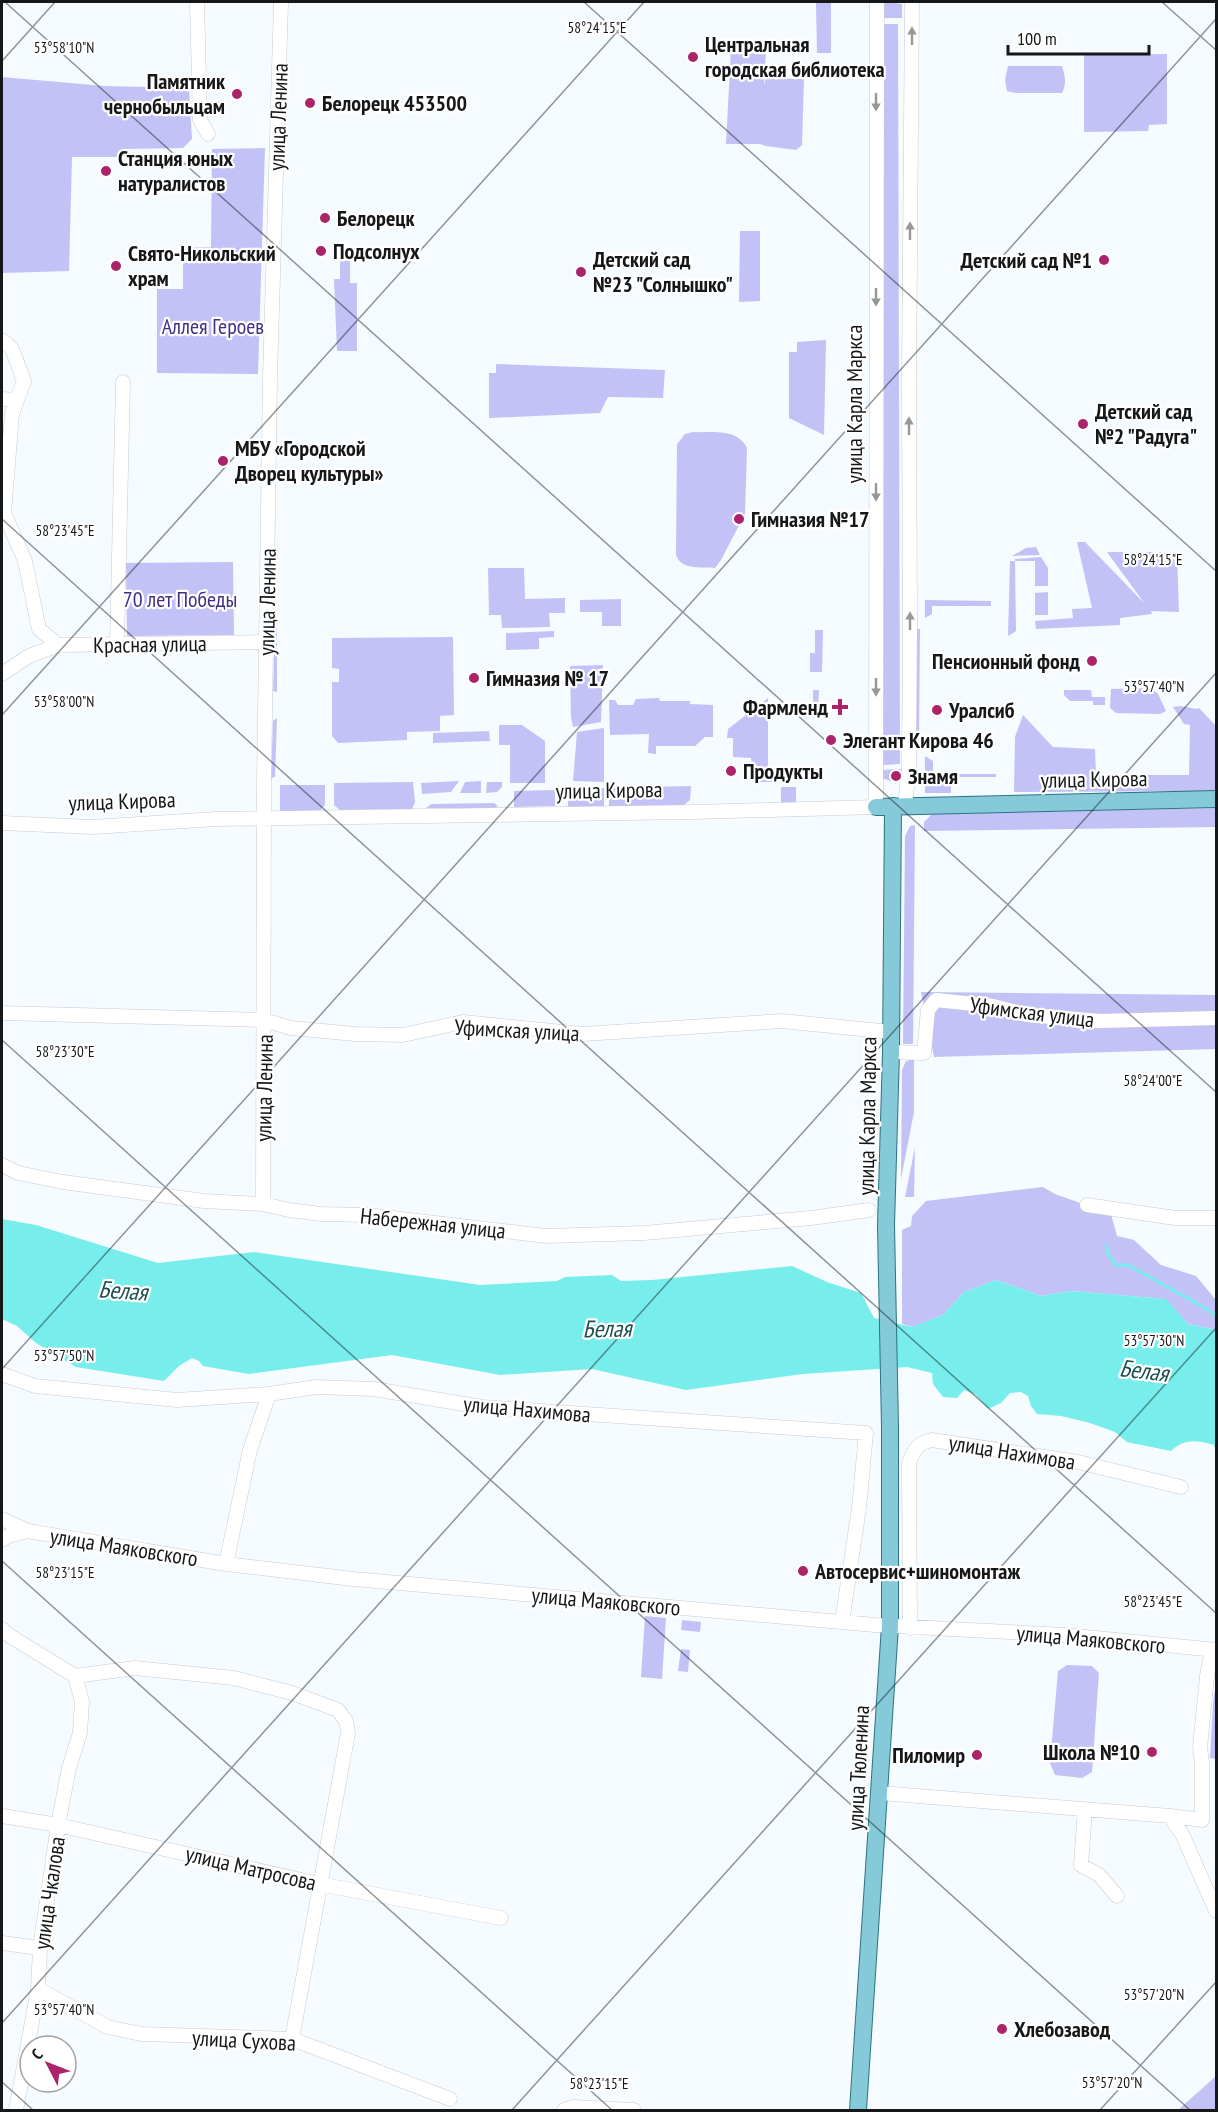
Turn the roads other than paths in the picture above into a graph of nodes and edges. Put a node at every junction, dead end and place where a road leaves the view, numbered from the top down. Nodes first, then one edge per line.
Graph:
1 (198, 2) edge
2 (281, 2) edge
3 (877, 2) edge
4 (912, 2) edge
5 (207, 134) dead end
6 (2, 340) edge
7 (123, 382) dead end
8 (2, 399) edge
9 (17, 400) junction
10 (39, 629) junction
11 (267, 642) junction
12 (58, 645) junction
13 (117, 645) junction
14 (29, 656) junction
15 (2, 663) edge
16 (2, 674) edge
17 (1216, 799) edge
18 (899, 805) junction
19 (876, 807) junction
20 (264, 819) junction
21 (2, 823) edge
22 (2, 1013) edge
23 (1216, 1018) edge
24 (264, 1020) junction
25 (891, 1032) junction
26 (891, 1052) junction
27 (2, 1165) edge
28 (263, 1204) junction
29 (1087, 1205) dead end
30 (869, 1210) dead end
31 (1216, 1218) edge
32 (2, 1374) edge
33 (269, 1394) junction
34 (890, 1428) joint
35 (1180, 1487) dead end
36 (2, 1519) edge
37 (28, 1531) junction
38 (2, 1540) edge
39 (226, 1564) junction
40 (842, 1622) junction
41 (890, 1626) junction
42 (910, 1628) junction
43 (2, 1629) edge
44 (1214, 1650) edge
45 (75, 1676) junction
46 (880, 1793) junction
47 (1085, 1809) junction
48 (2, 1816) edge
49 (1170, 1816) junction
50 (58, 1825) junction
51 (320, 1884) junction
52 (1117, 1896) dead end
53 (1216, 1911) edge
54 (501, 1918) dead end
55 (2, 1943) edge
56 (40, 1948) junction
57 (38, 1989) junction
58 (292, 2039) junction
59 (450, 2098) dead end
60 (16, 2110) edge
61 (564, 2110) edge
62 (634, 2110) edge
63 (858, 2110) edge

1 - 5 street
2 - 11 street, улица Ленина
3 -> 19 street, улица Карла Маркса
18 -> 4 street, улица Карла Маркса
6 - 9 street
7 - 13 street
8 - 9 street
9 - 10 street
10 - 12 street
10 - 14 street
11 - 13 street, Красная улица
11 - 20 street, улица Ленина
12 - 13 street, Красная улица
12 - 14 street
14 - 15 street
14 - 16 street
17 - 18 main road, улица Кирова
18 - 19 main road, улица Кирова
18 - 25 main road, улица Карла Маркса
19 - 20 street, улица Кирова
20 - 21 street, улица Кирова
20 - 24 street, улица Ленина
22 - 24 street, Уфимская улица
23 - 26 street, Уфимская улица
24 - 25 street, Уфимская улица
24 - 28 street, улица Ленина
25 - 26 main road, улица Карла Маркса
26 - 34 main road, улица Карла Маркса
27 - 28 street, Набережная улица
28 - 30 street, Набережная улица
29 - 31 street
32 - 33 street, улица Нахимова
33 - 39 street
33 - 40 street, улица Нахимова
34 - 41 main road, улица Тюленина
35 - 42 street, улица Нахимова
36 - 37 street, улица Маяковского
37 - 38 street
37 - 39 street, улица Маяковского
39 - 40 street, улица Маяковского
40 - 41 street, улица Маяковского
41 - 42 street, улица Маяковского
41 - 46 main road, улица Тюленина
42 - 44 street, улица Маяковского
43 - 45 street
44 - 49 street
45 - 50 street, улица Чкалова
45 - 51 street
46 - 47 street
46 - 63 main road, улица Тюленина
47 - 49 street
47 - 52 street
48 - 50 street, улица Матросова
49 - 53 street
50 - 51 street, улица Матросова
50 - 56 street, улица Чкалова
51 - 54 street, улица Матросова
51 - 58 street
55 - 56 street
56 - 57 street, улица Чкалова
57 - 58 street, улица Сухова
57 - 60 street, улица Чкалова
58 - 59 street, улица Сухова
61 - 62 street

